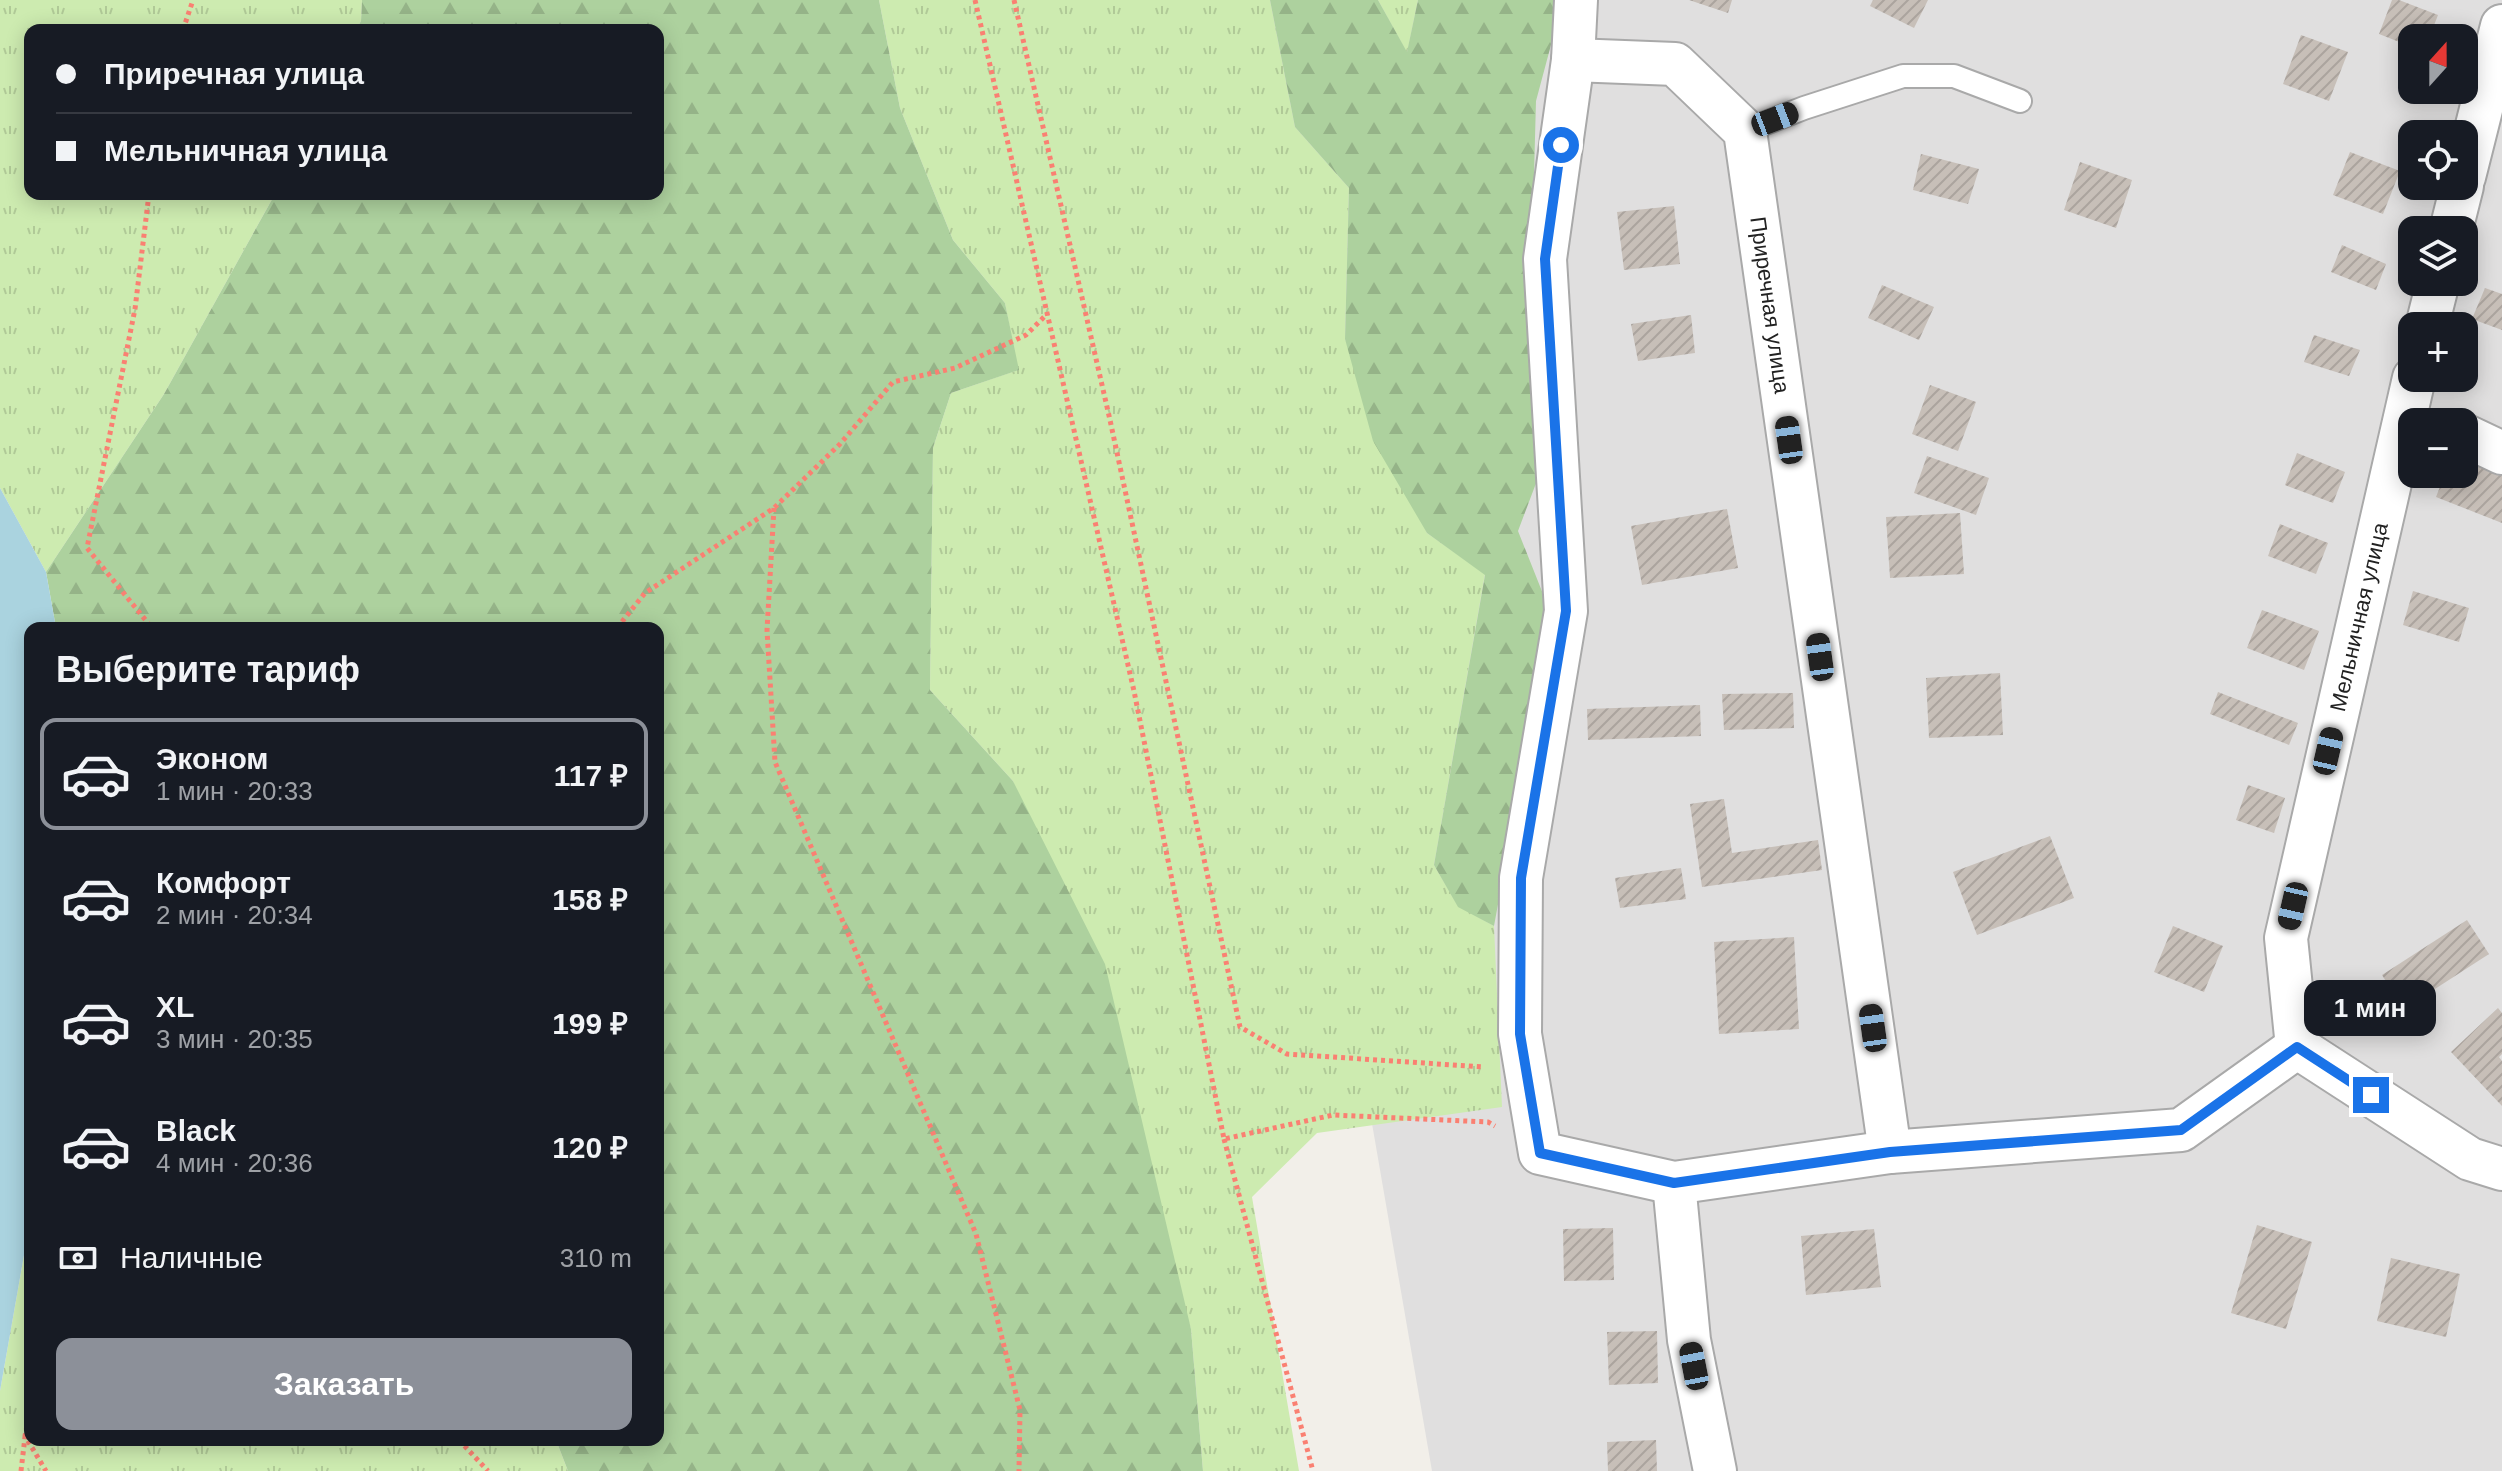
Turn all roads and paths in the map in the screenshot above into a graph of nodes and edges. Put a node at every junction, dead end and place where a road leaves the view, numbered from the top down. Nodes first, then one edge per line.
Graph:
1 (193, 0) edge
2 (975, 0) edge
3 (1014, 0) edge
4 (1576, 0) edge
5 (185, 24) edge
6 (2502, 26) edge
7 (1573, 60) junction
8 (2020, 101) dead end
9 (2478, 121) edge
10 (1745, 131) junction
11 (148, 200) edge
12 (1048, 314) junction
13 (2419, 403) edge
14 (2478, 442) edge
15 (2502, 453) edge
16 (774, 508) junction
17 (147, 622) edge
18 (622, 622) edge
19 (2297, 1047) junction
20 (1527, 1070) junction
21 (1224, 1139) junction
22 (1890, 1152) junction
23 (1540, 1153) junction
24 (2502, 1169) edge
25 (1674, 1183) junction
26 (24, 1445) edge
27 (31, 1446) edge
28 (465, 1446) edge
29 (21, 1471) edge
30 (46, 1471) edge
31 (488, 1471) edge
32 (1019, 1471) edge
33 (1313, 1471) edge
34 (1715, 1471) edge

1 - 5 path
2 - 12 path
3 - 20 path
4 - 7 street
6 - 9 street
7 - 10 street
7 - 20 street
8 - 10 lane
10 - 22 street, Приречная улица
11 - 17 path
12 - 16 path
12 - 21 path
13 - 19 street, Мельничная улица
14 - 15 street
16 - 18 path
16 - 32 path
19 - 22 street
19 - 24 street
20 - 23 street
21 - 23 path
21 - 33 path
22 - 25 street
23 - 25 street
25 - 34 street
26 - 29 path
27 - 30 path
28 - 31 path

